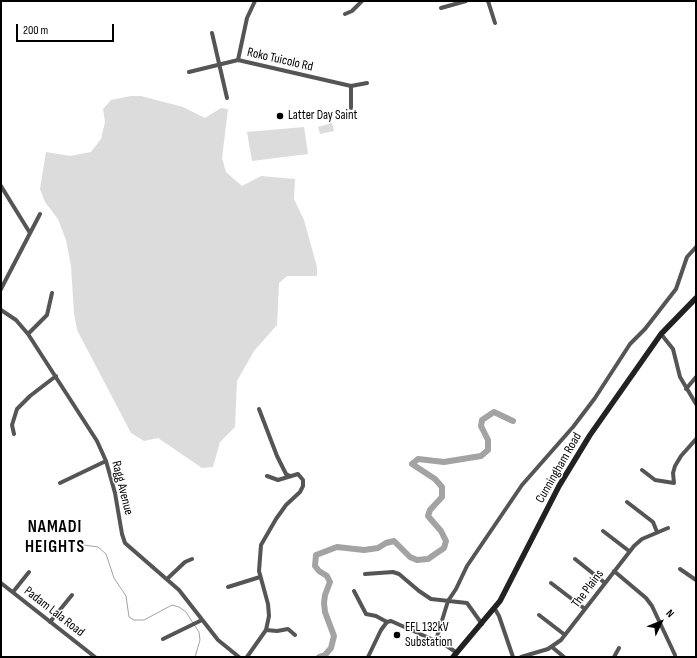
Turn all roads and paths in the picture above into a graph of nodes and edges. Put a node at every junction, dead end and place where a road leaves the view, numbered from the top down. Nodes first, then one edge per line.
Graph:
1 (255, 1) edge
2 (362, 1) edge
3 (466, 1) edge
4 (488, 1) edge
5 (441, 8) dead end
6 (344, 14) dead end
7 (494, 22) dead end
8 (212, 33) dead end
9 (238, 60) junction
10 (218, 64) junction
11 (189, 72) dead end
12 (367, 83) dead end
13 (351, 86) junction
14 (226, 98) dead end
15 (351, 108) dead end
16 (1, 186) edge
17 (40, 214) dead end
18 (30, 233) junction
19 (696, 247) edge
20 (1, 289) edge
21 (52, 293) dead end
22 (696, 298) edge
23 (1, 310) edge
24 (28, 334) junction
25 (662, 334) junction
26 (56, 376) junction
27 (696, 377) edge
28 (686, 389) junction
29 (696, 404) edge
30 (259, 409) dead end
31 (14, 434) dead end
32 (696, 439) edge
33 (106, 461) junction
34 (642, 470) dead end
35 (267, 476) dead end
36 (290, 476) junction
37 (60, 483) dead end
38 (627, 502) dead end
39 (668, 528) dead end
40 (603, 531) dead end
41 (657, 532) junction
42 (629, 551) junction
43 (192, 559) dead end
44 (575, 559) dead end
45 (680, 569) dead end
46 (614, 571) junction
47 (29, 572) dead end
48 (365, 574) dead end
49 (260, 577) junction
50 (167, 579) junction
51 (696, 580) edge
52 (1, 583) edge
53 (551, 583) dead end
54 (605, 583) junction
55 (228, 587) dead end
56 (12, 592) junction
57 (354, 592) dead end
58 (72, 595) dead end
59 (448, 601) junction
60 (495, 609) junction
61 (585, 609) junction
62 (539, 615) dead end
63 (202, 620) junction
64 (50, 622) junction
65 (387, 622) junction
66 (482, 624) junction
67 (266, 630) junction
68 (295, 635) dead end
69 (565, 635) junction
70 (163, 640) dead end
71 (436, 640) junction
72 (552, 647) junction
73 (619, 648) dead end
74 (455, 655) edge
75 (675, 655) dead end
76 (95, 657) edge
77 (239, 657) edge
78 (247, 657) edge
79 (368, 657) edge
80 (513, 657) edge
81 (521, 657) edge
82 (564, 657) edge
83 (614, 657) edge

1 - 9 street
2 - 6 street
3 - 5 street
4 - 7 street
8 - 10 street
9 - 10 street, Roko Tuicolo Rd
9 - 13 street, Roko Tuicolo Rd
10 - 11 street, Roko Tuicolo Rd
10 - 14 street
12 - 13 street, Roko Tuicolo Rd
13 - 15 street
16 - 18 street
17 - 18 street
18 - 20 street
19 - 59 street
21 - 24 street
22 - 25 main road, Cunningham Road
23 - 24 street, Ragg Avenue
24 - 26 street, Ragg Avenue
25 - 28 street
25 - 60 main road, Cunningham Road
26 - 31 street
26 - 33 street, Ragg Avenue
27 - 28 street
28 - 29 street
30 - 36 street
32 - 34 street
33 - 37 street
33 - 50 street, Ragg Avenue
35 - 36 street
36 - 49 street
38 - 41 street
39 - 41 street, The Plains
40 - 42 street
41 - 42 street, The Plains
42 - 46 street, The Plains
43 - 50 street
44 - 54 street
45 - 51 street
46 - 54 street, The Plains
46 - 75 street
47 - 56 street
48 - 59 street
49 - 55 street
49 - 67 street
50 - 63 street, Ragg Avenue
52 - 56 street, Padam Lala Road
53 - 61 street
54 - 61 street, The Plains
56 - 64 street, Padam Lala Road
57 - 65 street
58 - 64 street
59 - 66 street
59 - 71 street
60 - 66 main road, Cunningham Road
60 - 80 street
61 - 69 street, The Plains
62 - 69 street
63 - 70 street
63 - 77 street, Ragg Avenue
64 - 76 street, Padam Lala Road
65 - 71 street
65 - 79 street
66 - 74 main road, Cunningham Road
67 - 68 street
67 - 78 street
69 - 72 street, The Plains
71 - 74 street
72 - 81 street, The Plains
72 - 82 street
73 - 83 street

